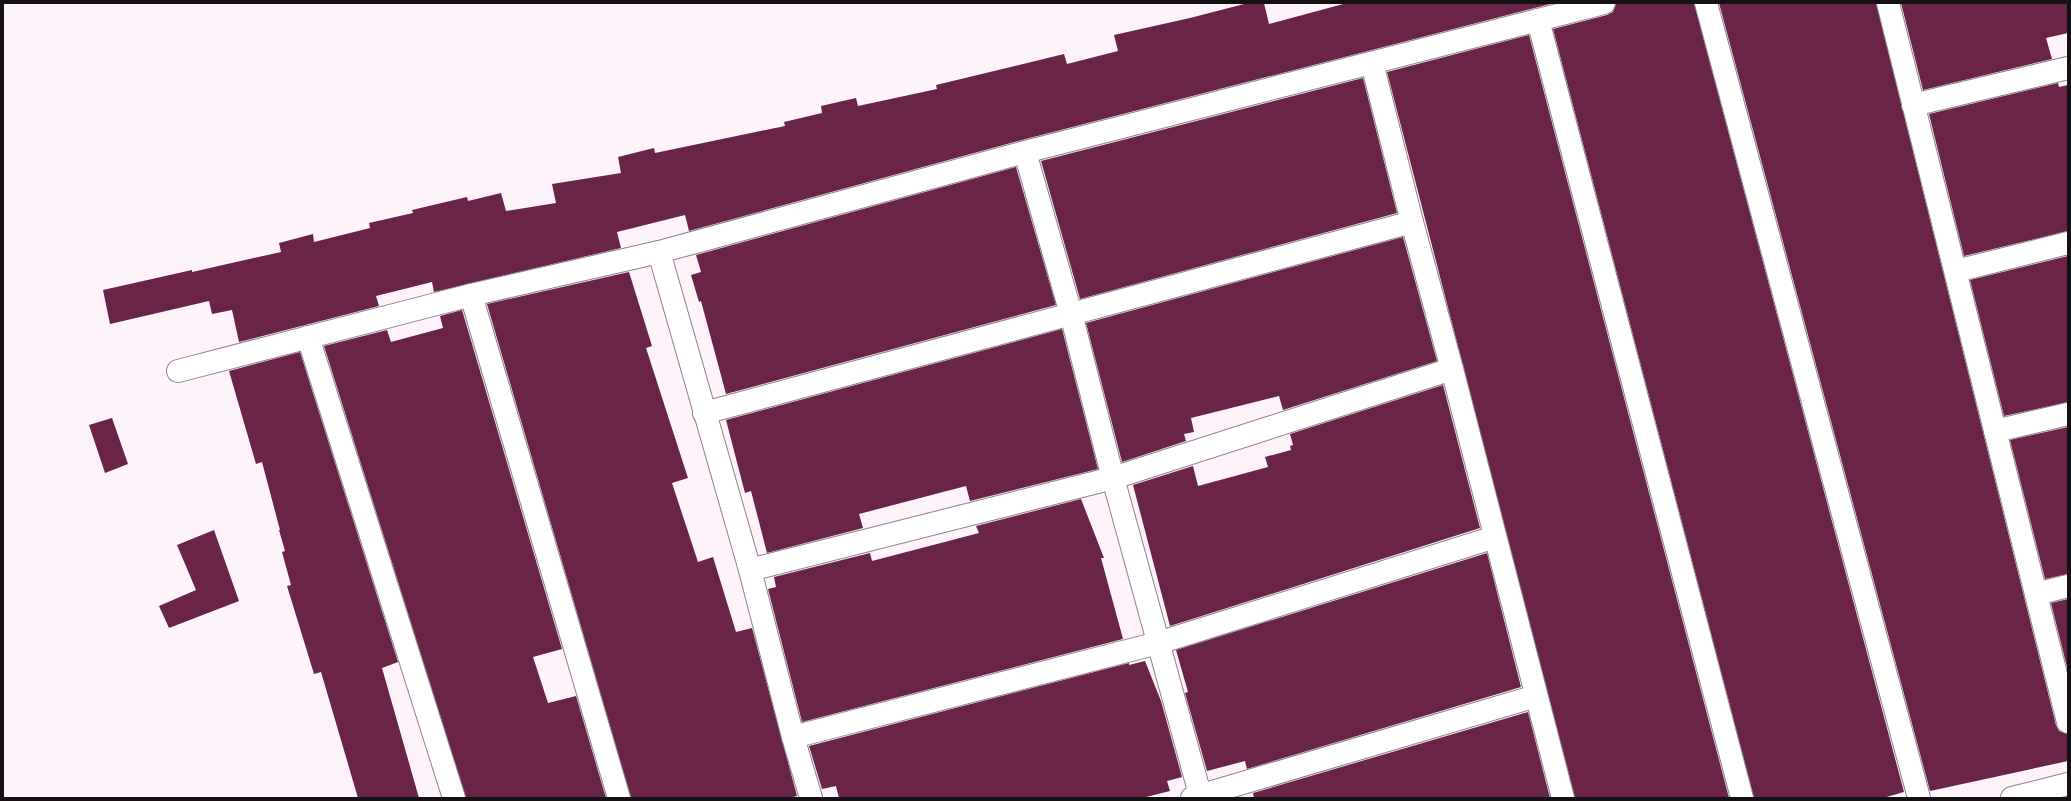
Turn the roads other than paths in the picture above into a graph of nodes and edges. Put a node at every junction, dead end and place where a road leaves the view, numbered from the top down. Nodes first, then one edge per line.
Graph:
1 (1604, 3) edge
2 (1706, 3) edge
3 (1888, 3) edge
4 (1538, 20) junction
5 (1372, 63) junction
6 (2068, 68) edge
7 (1913, 105) junction
8 (1025, 152) junction
9 (1412, 222) junction
10 (2068, 243) edge
11 (659, 252) junction
12 (1956, 271) junction
13 (471, 295) junction
14 (1071, 314) junction
15 (308, 337) junction
16 (1452, 369) junction
17 (178, 371) dead end
18 (704, 413) junction
19 (2068, 414) edge
20 (1995, 431) junction
21 (1113, 478) junction
22 (1495, 537) junction
23 (750, 570) junction
24 (2068, 586) edge
25 (2036, 594) junction
26 (1158, 643) junction
27 (1536, 696) junction
28 (2068, 722) edge
29 (793, 737) junction
30 (2068, 784) edge
31 (1198, 797) edge
32 (454, 798) edge
33 (619, 798) edge
34 (811, 798) edge
35 (1563, 798) edge
36 (1742, 798) edge
37 (1919, 798) edge
38 (2012, 798) edge

1 - 4 street
2 - 37 street
3 - 7 street
4 - 5 street
4 - 36 street
5 - 8 street
5 - 9 street
6 - 7 street
7 - 12 street
8 - 11 street
8 - 14 street
9 - 14 street
9 - 16 street
10 - 12 street
11 - 13 street
11 - 18 street
12 - 20 street
13 - 15 street
13 - 33 street
14 - 18 street
14 - 21 street
15 - 17 street
15 - 32 street
16 - 21 street
16 - 22 street
18 - 23 street
19 - 20 street
20 - 25 street
21 - 23 street
21 - 26 street
22 - 26 street
22 - 27 street
23 - 29 street
24 - 25 street
25 - 28 street
26 - 29 street
26 - 31 street
27 - 31 street
27 - 35 street
29 - 34 street
30 - 38 street

